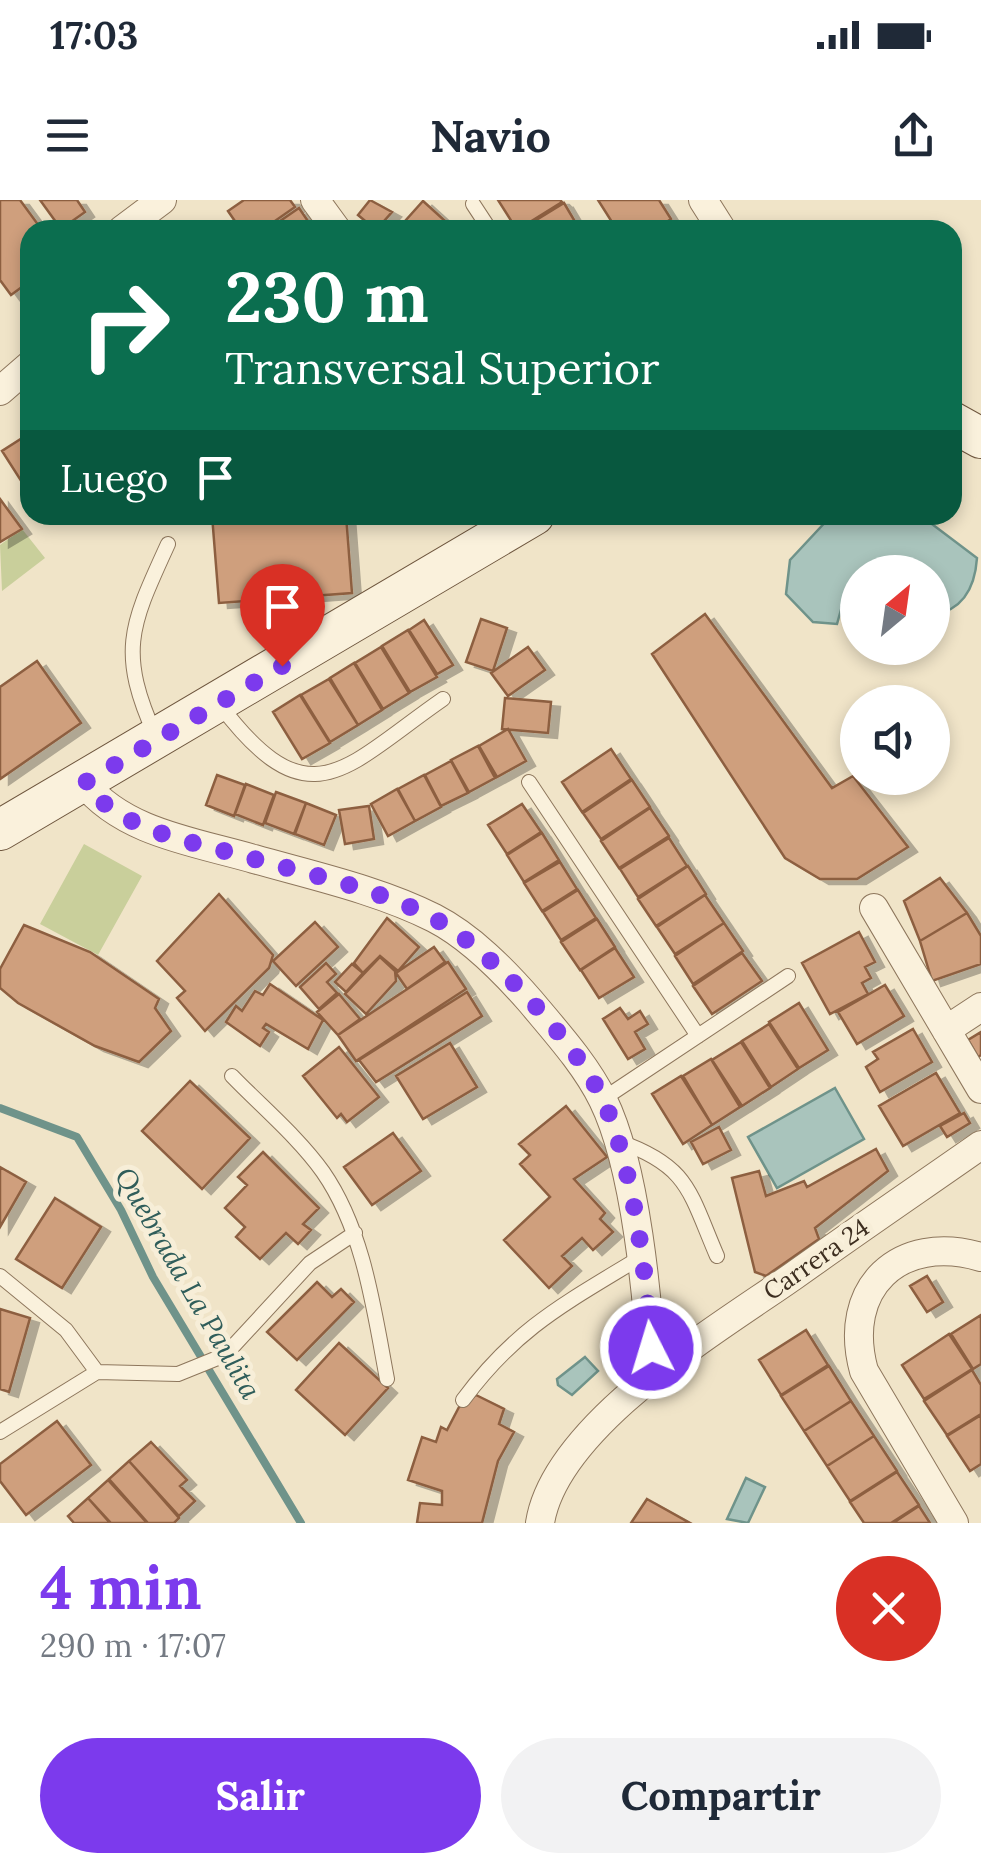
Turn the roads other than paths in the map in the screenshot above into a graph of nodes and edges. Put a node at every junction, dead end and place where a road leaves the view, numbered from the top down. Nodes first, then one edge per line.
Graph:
1 (162, 200) edge
2 (315, 200) edge
3 (473, 204) dead end
4 (135, 220) edge
5 (330, 220) edge
6 (483, 220) edge
7 (20, 374) edge
8 (0, 391) edge
9 (517, 525) edge
10 (168, 544) dead end
11 (443, 698) dead end
12 (220, 704) junction
13 (158, 740) junction
14 (529, 782) dead end
15 (84, 783) junction
16 (0, 830) edge
17 (874, 908) dead end
18 (788, 976) dead end
19 (981, 1007) edge
20 (946, 1030) junction
21 (698, 1036) junction
22 (232, 1076) dead end
23 (981, 1088) edge
24 (603, 1099) junction
25 (618, 1141) junction
26 (981, 1145) edge
27 (872, 1220) junction
28 (355, 1233) junction
29 (717, 1256) dead end
30 (641, 1257) junction
31 (981, 1258) edge
32 (896, 1261) junction
33 (0, 1276) edge
34 (97, 1372) junction
35 (652, 1375) junction
36 (386, 1379) dead end
37 (463, 1400) dead end
38 (4, 1425) edge
39 (540, 1523) edge
40 (954, 1523) edge

1 - 4 street
2 - 5 street
3 - 6 lane
7 - 8 street
9 - 12 main road
10 - 13 lane
11 - 12 lane
12 - 13 main road
13 - 15 main road
14 - 21 lane
15 - 16 main road
15 - 24 street
17 - 20 street
18 - 21 lane
19 - 20 street
20 - 23 street
21 - 24 lane
22 - 28 lane
24 - 25 street
25 - 29 lane
25 - 30 street
26 - 27 street, Carrera 24
27 - 32 street
27 - 35 street, Carrera 24
28 - 34 lane
28 - 36 lane
30 - 35 street
30 - 37 lane
31 - 32 street
32 - 40 street
33 - 34 lane
34 - 38 lane
35 - 39 street, Carrera 24

